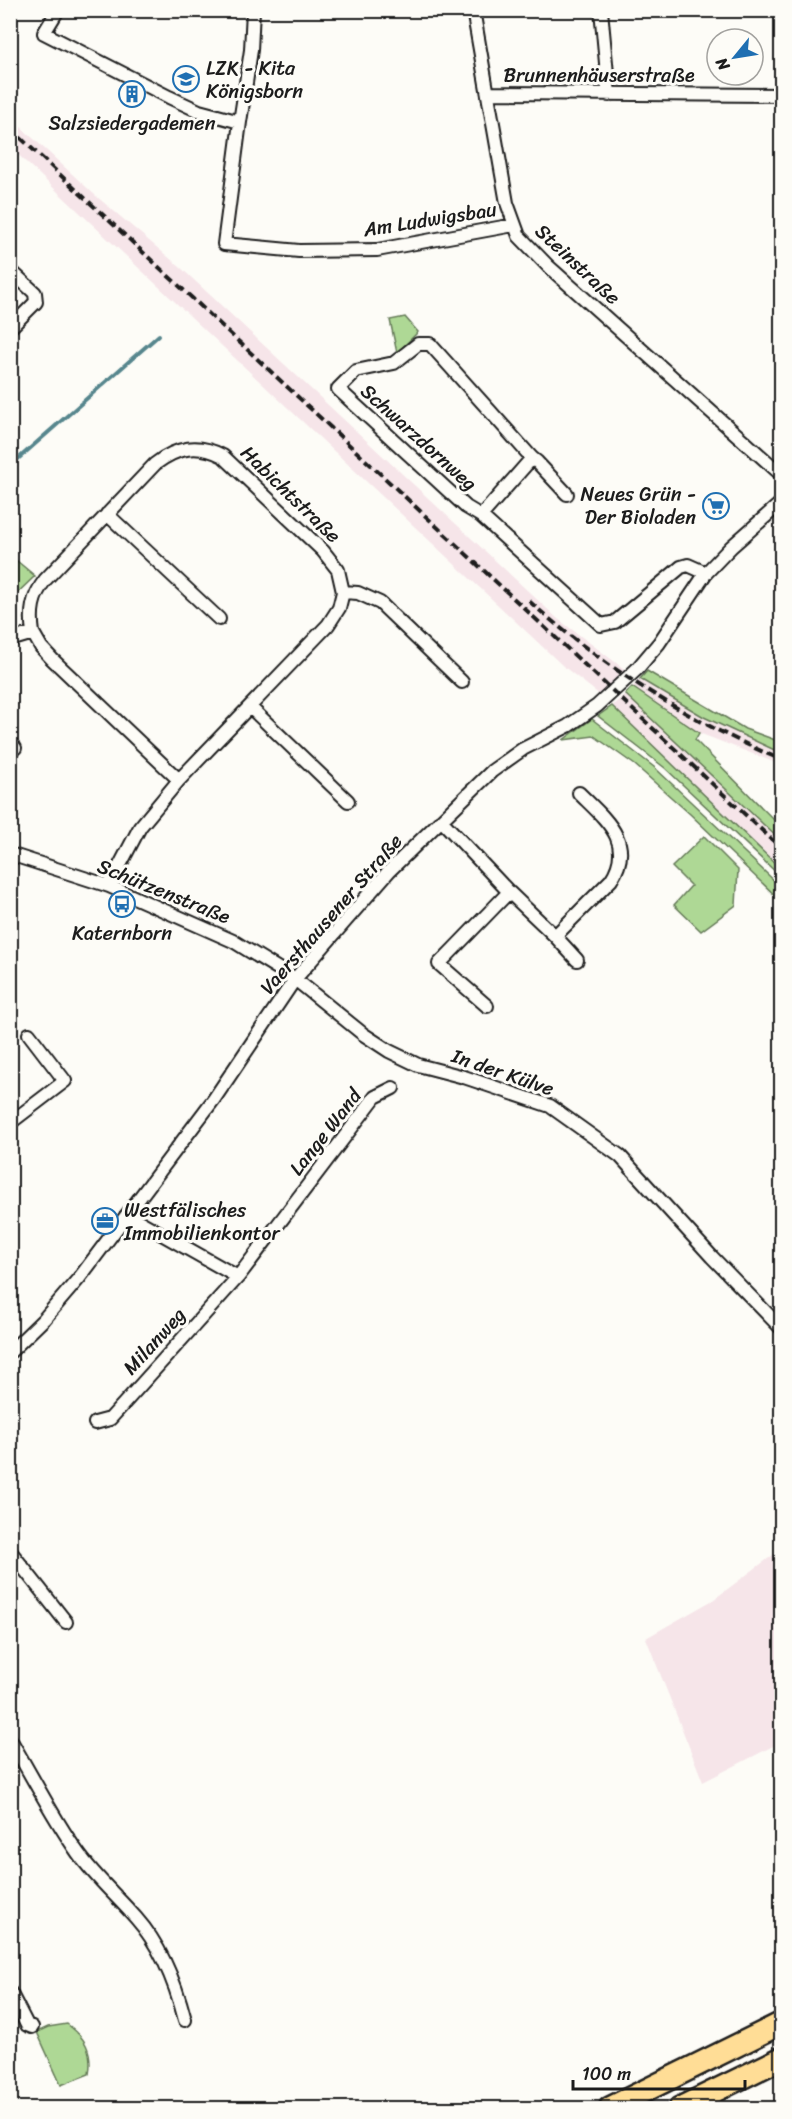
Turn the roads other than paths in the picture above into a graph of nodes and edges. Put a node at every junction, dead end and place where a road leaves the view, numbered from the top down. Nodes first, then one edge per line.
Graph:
1 (58, 10) edge
2 (253, 10) edge
3 (473, 10) edge
4 (601, 10) edge
5 (488, 93) junction
6 (609, 95) junction
7 (782, 95) edge
8 (240, 122) junction
9 (514, 225) junction
10 (10, 270) edge
11 (10, 328) edge
12 (532, 458) junction
13 (782, 475) edge
14 (567, 494) dead end
15 (782, 502) edge
16 (107, 514) junction
17 (481, 516) junction
18 (706, 573) junction
19 (343, 592) junction
20 (219, 620) dead end
21 (33, 633) junction
22 (10, 640) edge
23 (462, 682) dead end
24 (250, 707) junction
25 (179, 780) junction
26 (579, 793) dead end
27 (348, 801) dead end
28 (441, 820) junction
29 (10, 854) edge
30 (109, 886) junction
31 (509, 892) junction
32 (555, 936) junction
33 (577, 960) dead end
34 (295, 980) junction
35 (487, 1006) dead end
36 (29, 1034) dead end
37 (393, 1088) dead end
38 (10, 1123) edge
39 (128, 1215) junction
40 (238, 1277) junction
41 (782, 1329) edge
42 (10, 1352) edge
43 (95, 1423) dead end
44 (10, 1551) edge
45 (66, 1622) dead end
46 (10, 1739) edge
47 (10, 1992) edge
48 (185, 2020) dead end
49 (782, 2023) edge
50 (32, 2027) dead end
51 (782, 2058) edge
52 (610, 2109) edge
53 (680, 2109) edge

1 - 8 street
2 - 8 street
3 - 5 street, Steinstraße
4 - 6 street
5 - 6 street, Brunnenhäuserstraße
5 - 9 street, Steinstraße
6 - 7 street, Brunnenhäuserstraße
8 - 9 street, Am Ludwigsbau
9 - 13 street, Steinstraße
10 - 11 street
12 - 14 street, Schwarzdornweg
12 - 17 street, Schwarzdornweg
12 - 17 street, Schwarzdornweg
15 - 18 street, Vaersthausener Straße
16 - 19 street, Habichtstraße
16 - 20 street
16 - 21 street, Habichtstraße
17 - 18 street, Schwarzdornweg
18 - 28 street, Vaersthausener Straße
19 - 23 street
19 - 24 street
21 - 22 street
21 - 25 street
24 - 25 street
24 - 27 street
25 - 30 street
26 - 32 street
28 - 31 street
28 - 34 street, Vaersthausener Straße
29 - 30 street, Schützenstraße
30 - 34 street, Schützenstraße
31 - 32 street
31 - 35 street
32 - 33 street
34 - 39 street, Vaersthausener Straße
34 - 41 street, In der Külve
36 - 38 street
37 - 40 street, Lange Wand
39 - 40 street
39 - 42 street, Vaersthausener Straße
40 - 43 street, Milanweg
44 - 45 street
46 - 48 street
47 - 50 street
49 - 52 highway
51 - 53 highway

